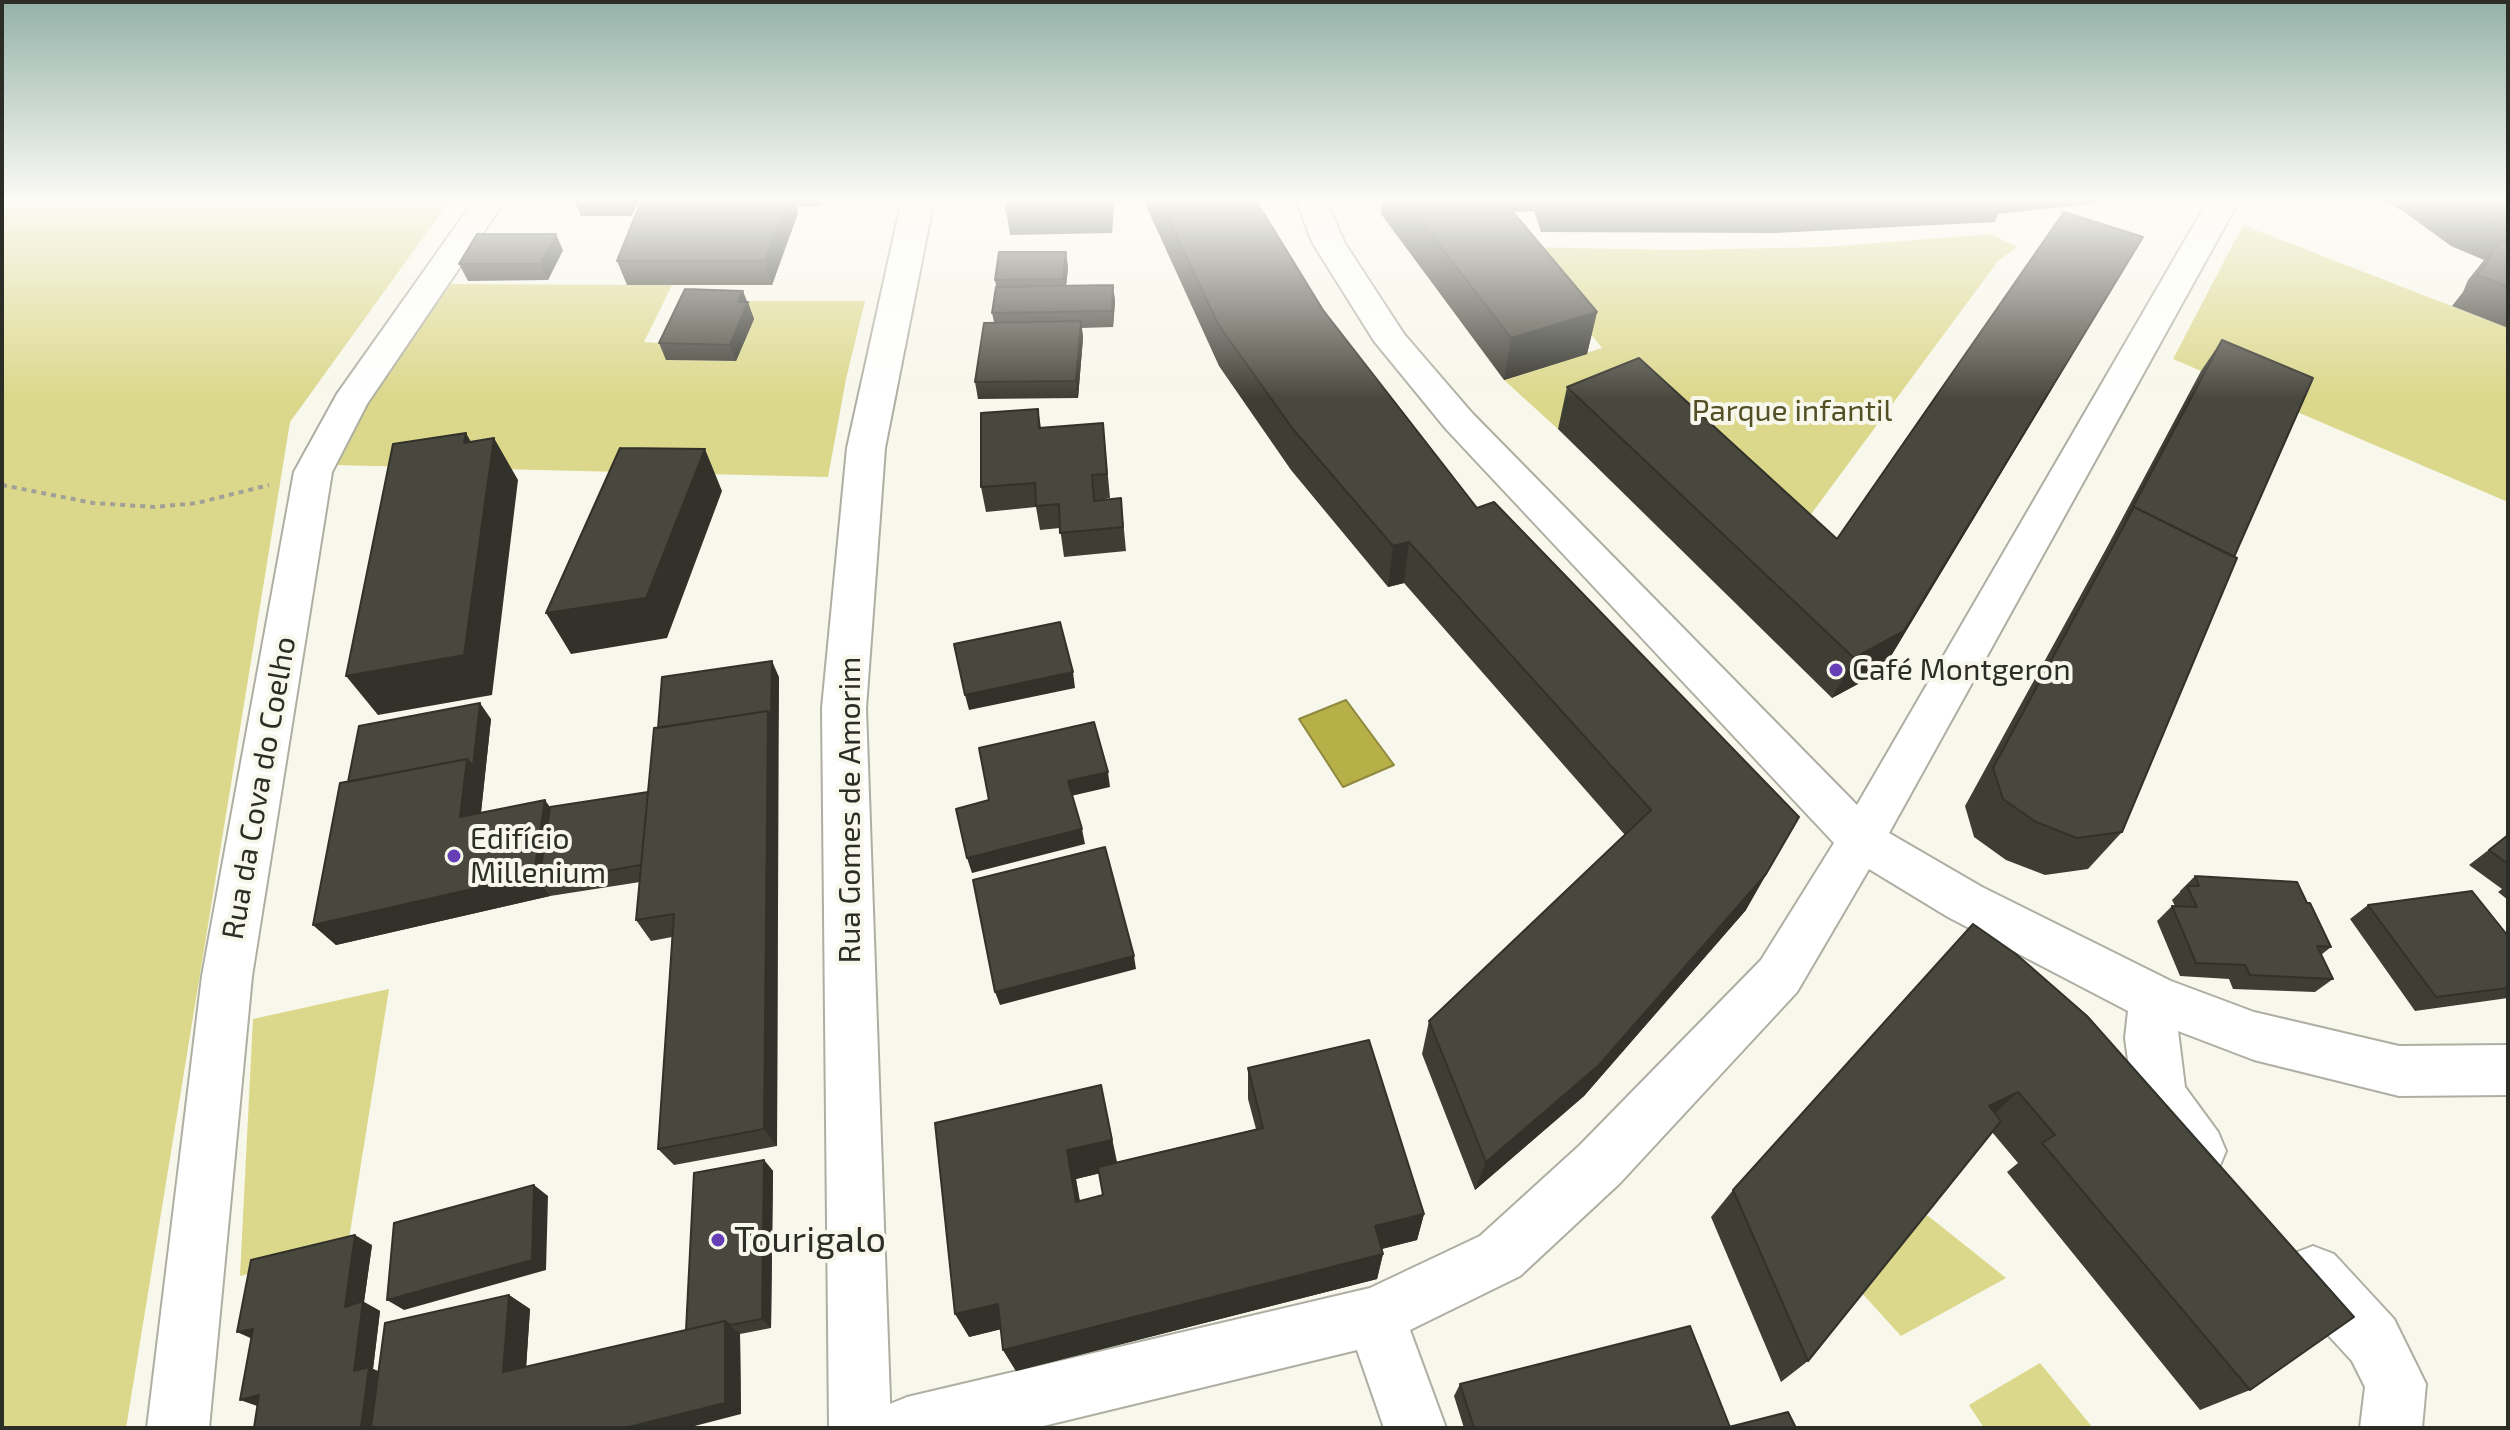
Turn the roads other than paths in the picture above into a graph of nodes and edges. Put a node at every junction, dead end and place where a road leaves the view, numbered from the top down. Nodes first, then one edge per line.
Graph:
1 (444, 266) edge
2 (904, 266) edge
3 (1343, 266) edge
4 (2187, 266) edge
5 (1861, 840) junction
6 (2155, 999) junction
7 (2508, 1070) edge
8 (2229, 1183) edge
9 (2280, 1239) edge
10 (1375, 1316) junction
11 (178, 1428) edge
12 (860, 1428) edge
13 (907, 1428) edge
14 (1415, 1428) edge
15 (2391, 1428) edge

1 - 11 street, Rua da Cova do Coelho
2 - 12 street, Rua Gomes de Amorim
3 - 5 street
4 - 5 street
5 - 6 street
5 - 10 street
6 - 7 street
6 - 8 street
9 - 15 street
10 - 13 street
10 - 14 street

